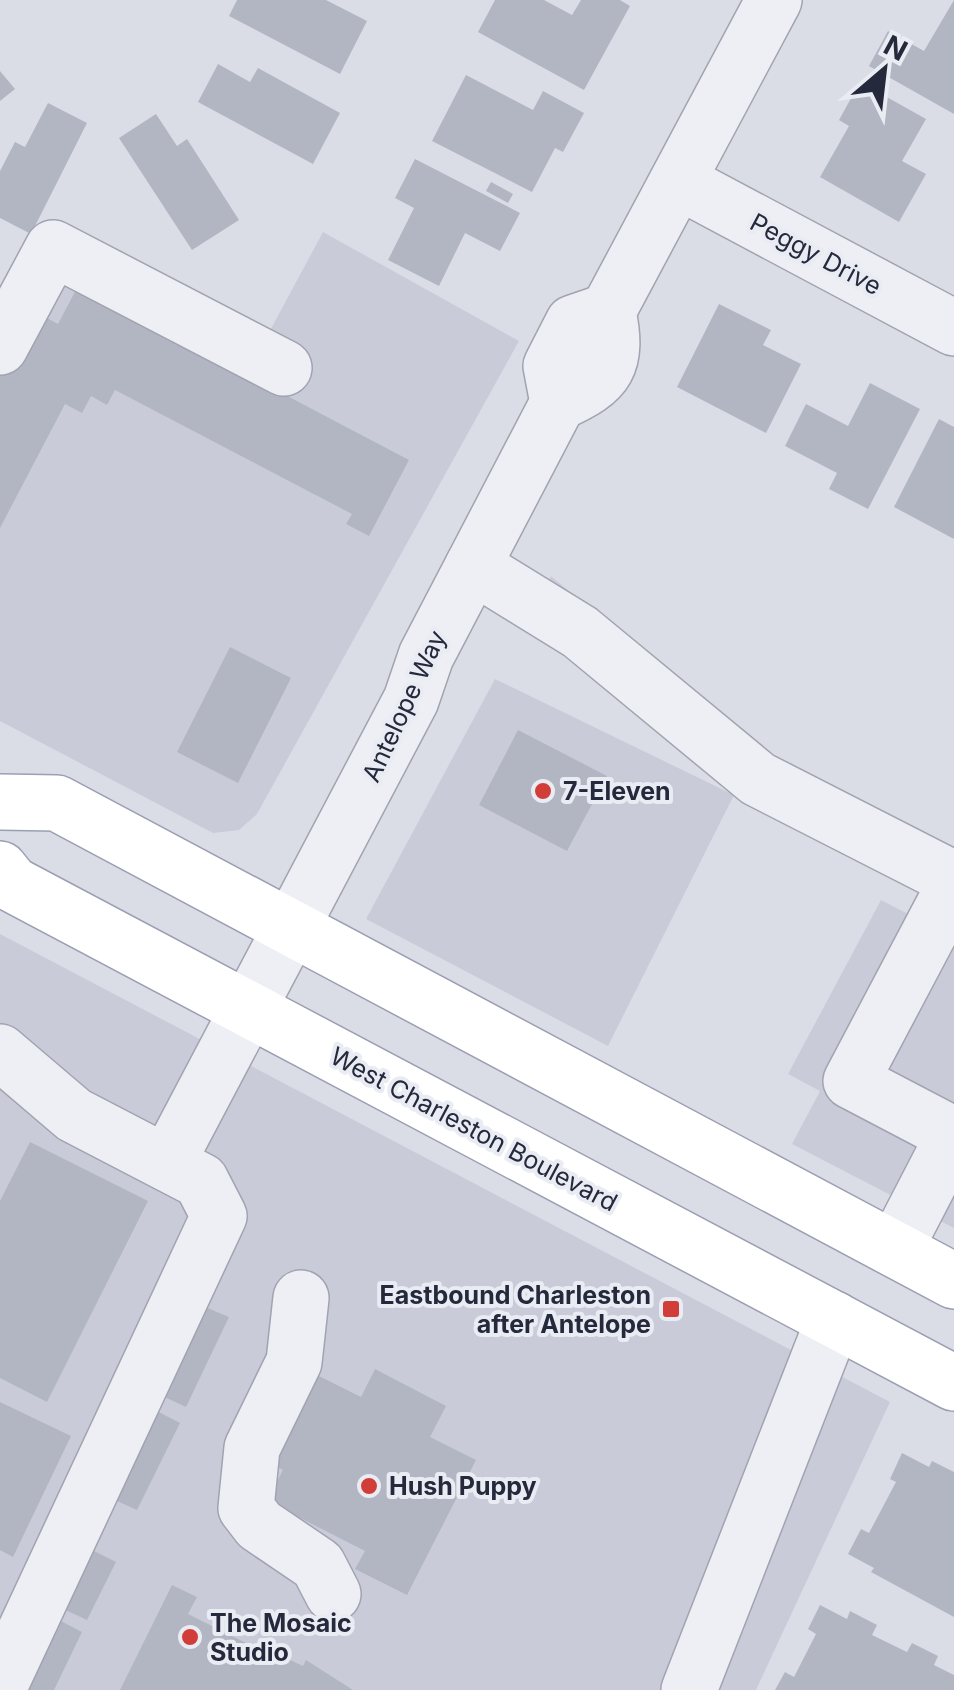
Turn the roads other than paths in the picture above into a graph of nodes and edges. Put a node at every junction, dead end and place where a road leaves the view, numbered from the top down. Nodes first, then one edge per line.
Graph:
1 (774, 0) edge
2 (678, 180) junction
3 (954, 328) edge
4 (0, 347) edge
5 (284, 368) dead end
6 (473, 566) junction
7 (0, 802) edge
8 (0, 869) edge
9 (954, 882) edge
10 (292, 928) junction
11 (250, 1010) junction
12 (0, 1052) edge
13 (954, 1135) edge
14 (167, 1163) junction
15 (894, 1250) junction
16 (954, 1281) edge
17 (302, 1298) dead end
18 (834, 1319) junction
19 (954, 1382) edge
20 (333, 1594) dead end
21 (0, 1685) edge
22 (690, 1690) edge

1 - 2 street, Antelope Way
2 - 3 street, Peggy Drive
2 - 6 street, Antelope Way
4 - 5 street
6 - 9 street
6 - 10 street, Antelope Way
7 - 10 main road
8 - 11 main road, West Charleston Boulevard
9 - 13 street
10 - 11 street, Antelope Way
10 - 15 main road
11 - 14 street, Antelope Way
11 - 18 main road, West Charleston Boulevard
12 - 14 street
13 - 15 street
14 - 21 street
15 - 16 main road
17 - 20 street
18 - 19 main road, West Charleston Boulevard
18 - 22 street

